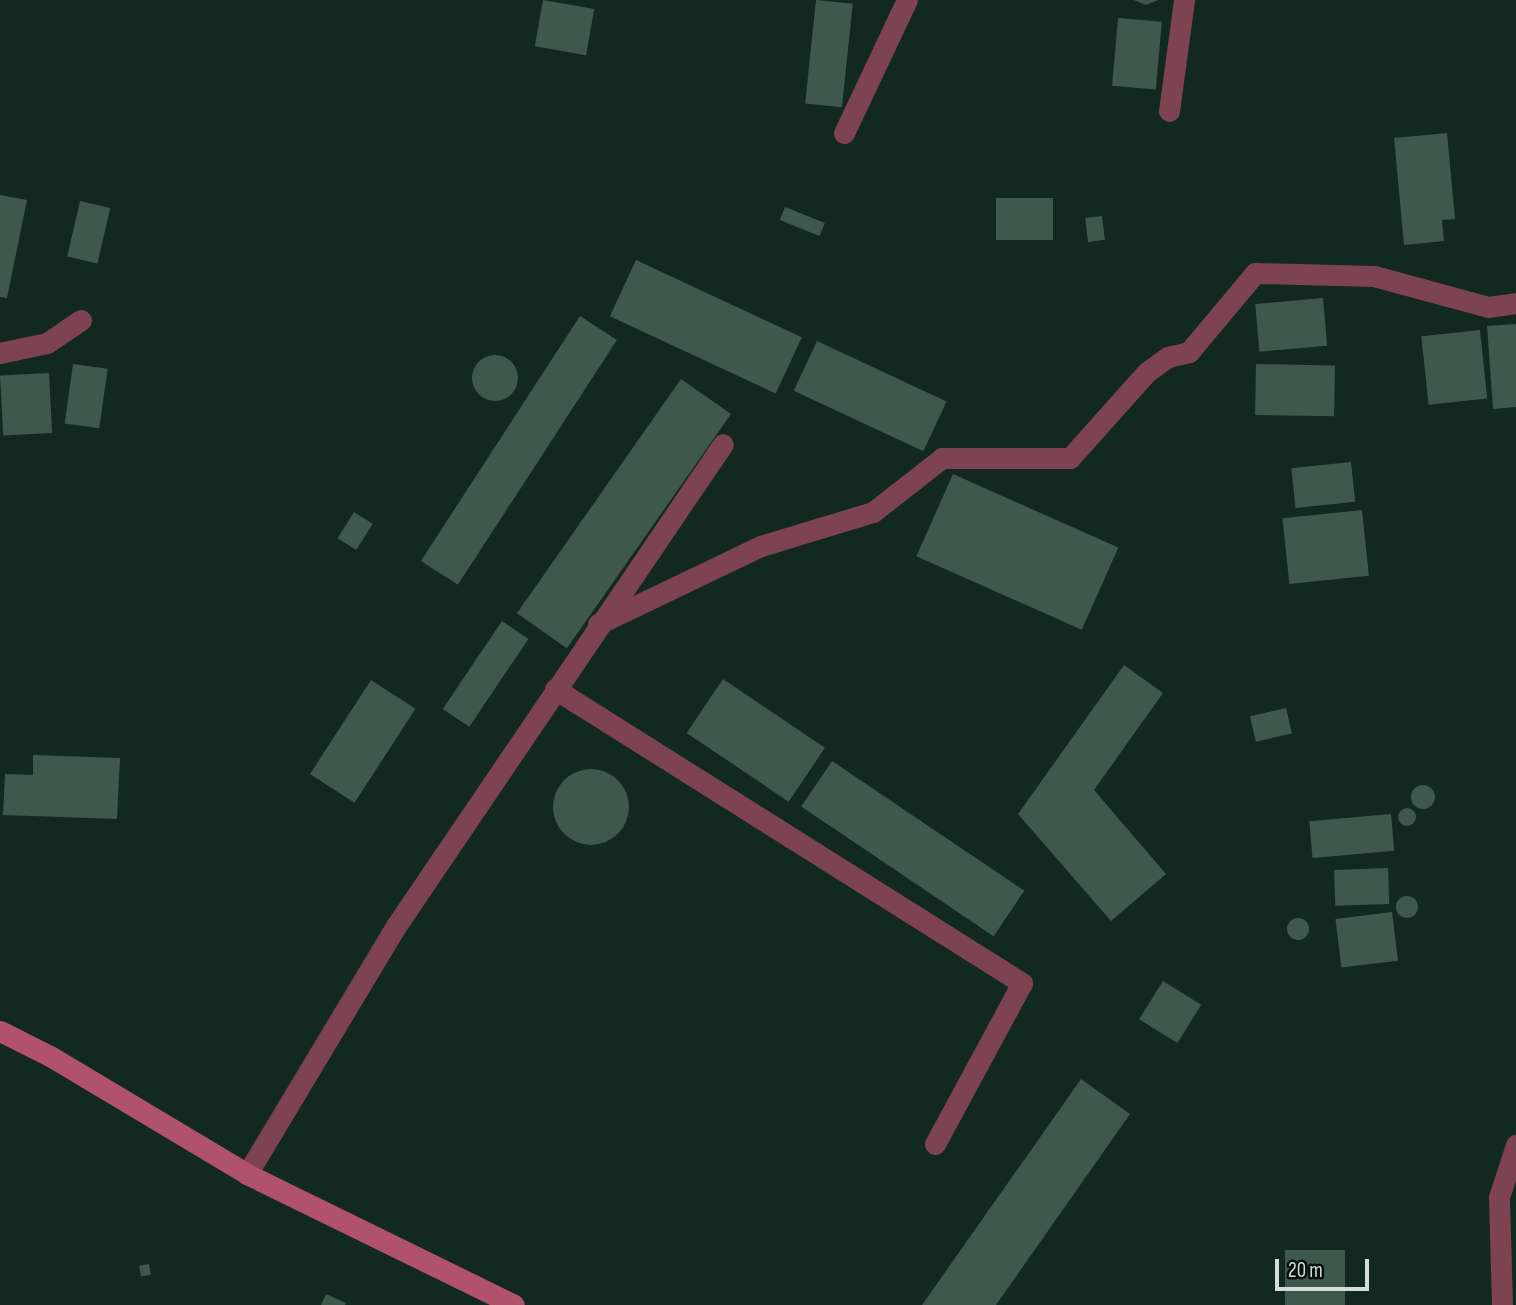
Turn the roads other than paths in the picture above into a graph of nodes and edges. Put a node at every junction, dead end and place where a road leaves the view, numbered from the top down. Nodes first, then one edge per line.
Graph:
1 (907, 0) edge
2 (1184, 0) edge
3 (1169, 111) dead end
4 (844, 133) dead end
5 (1516, 303) edge
6 (81, 320) dead end
7 (0, 354) edge
8 (723, 444) dead end
9 (598, 624) junction
10 (555, 688) junction
11 (0, 1031) edge
12 (935, 1144) dead end
13 (1516, 1144) edge
14 (247, 1174) junction
15 (514, 1305) edge
16 (1502, 1305) edge

1 - 4 street
2 - 3 street
5 - 9 street
6 - 7 street
8 - 9 street
9 - 10 street
10 - 12 street
10 - 14 street
11 - 14 street
13 - 16 street
14 - 15 street

